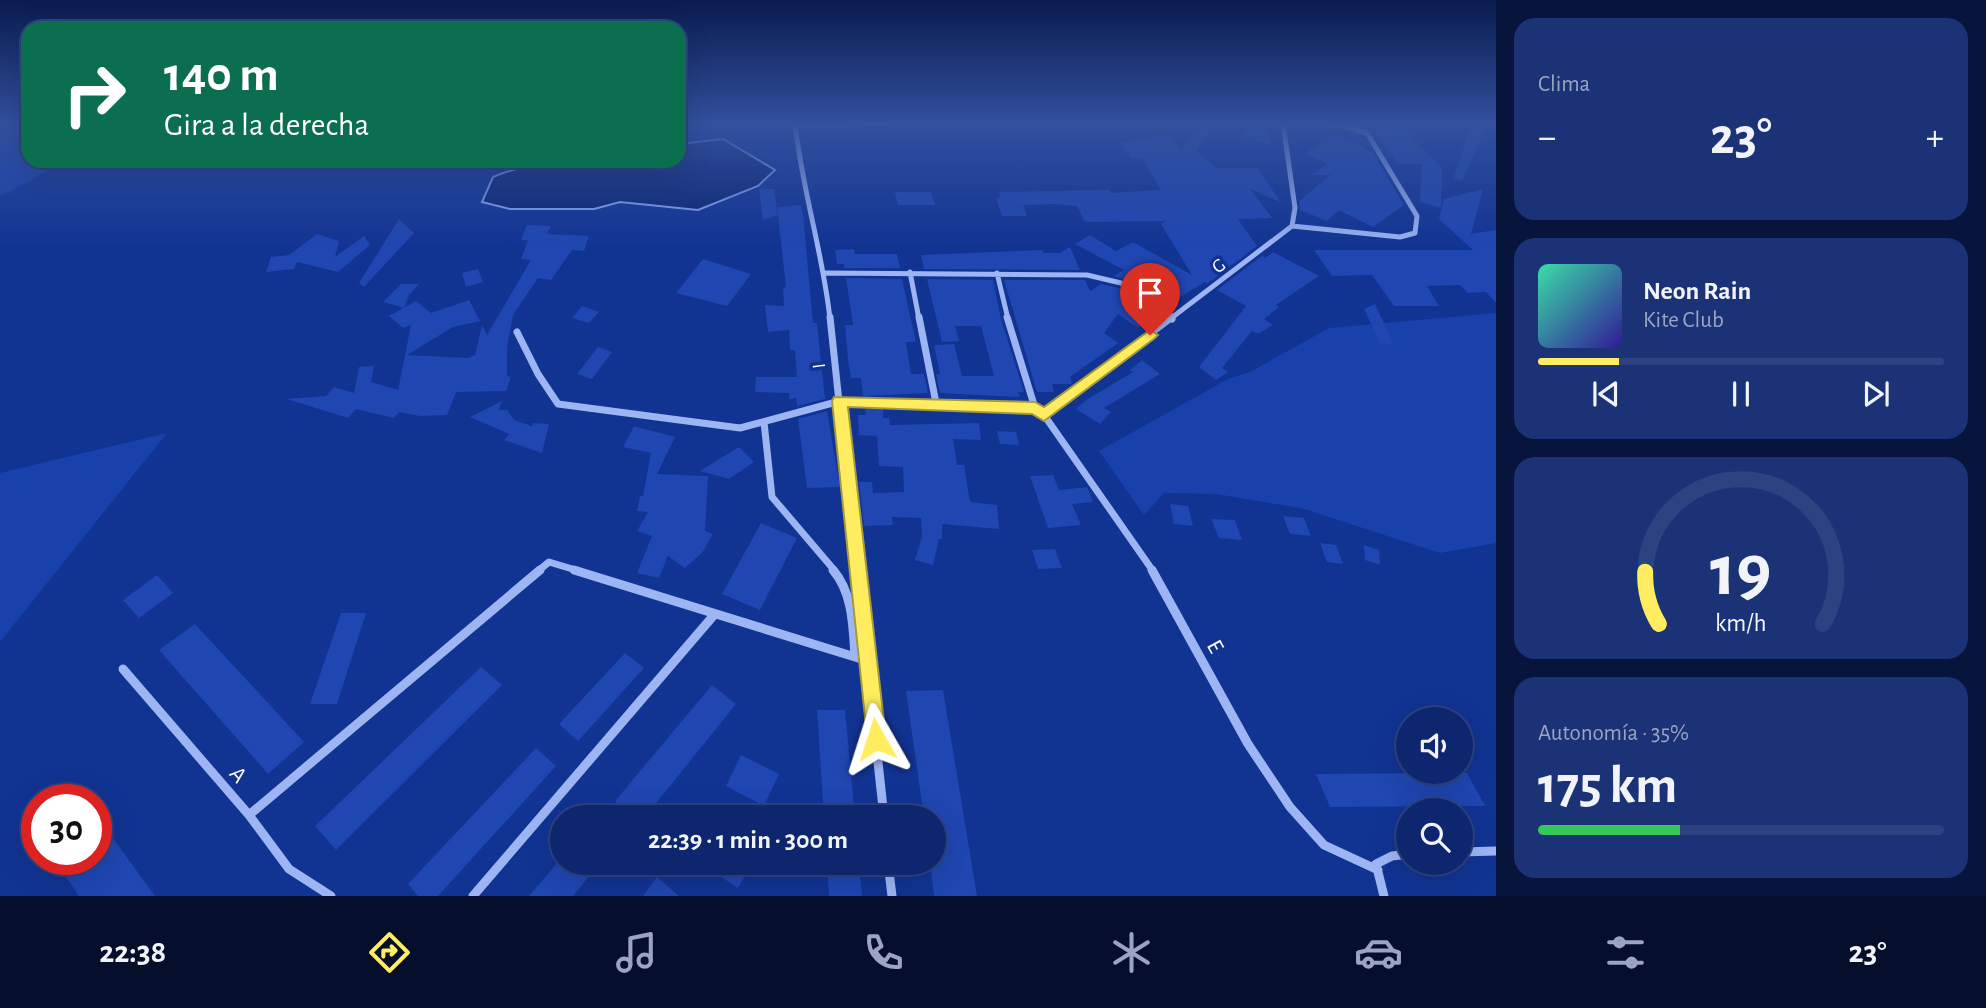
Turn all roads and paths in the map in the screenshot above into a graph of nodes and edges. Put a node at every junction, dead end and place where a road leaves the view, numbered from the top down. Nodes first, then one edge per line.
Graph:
1 (800, 165) edge
2 (1289, 165) edge
3 (1386, 165) edge
4 (1292, 226) junction
5 (910, 272) junction
6 (825, 273) junction
7 (997, 273) junction
8 (1172, 319) junction
9 (517, 332) dead end
10 (840, 401) junction
11 (936, 403) junction
12 (1035, 408) junction
13 (1044, 415) junction
14 (764, 422) junction
15 (714, 615) junction
16 (855, 656) junction
17 (868, 661) junction
18 (123, 669) dead end
19 (883, 805) edge
20 (249, 815) junction
21 (1496, 851) edge
22 (1473, 852) edge
23 (1396, 856) edge
24 (1378, 870) junction
25 (889, 875) edge
26 (331, 896) edge
27 (473, 896) edge
28 (892, 896) edge
29 (1384, 896) edge

1 - 6 street, I
2 - 4 street
3 - 4 street
4 - 8 street, G
5 - 6 street
5 - 7 street
5 - 11 street
6 - 10 street, I
7 - 8 street
7 - 12 street
8 - 13 street, G
9 - 14 street
10 - 11 street
10 - 14 street
10 - 17 street, I
11 - 12 street
12 - 13 street, E
13 - 24 street, E
14 - 16 street
15 - 16 street
15 - 20 street
15 - 27 street
16 - 17 street
17 - 19 street, I
18 - 20 street, A
20 - 26 street, A
21 - 22 street
23 - 24 street
24 - 29 street
25 - 28 street

